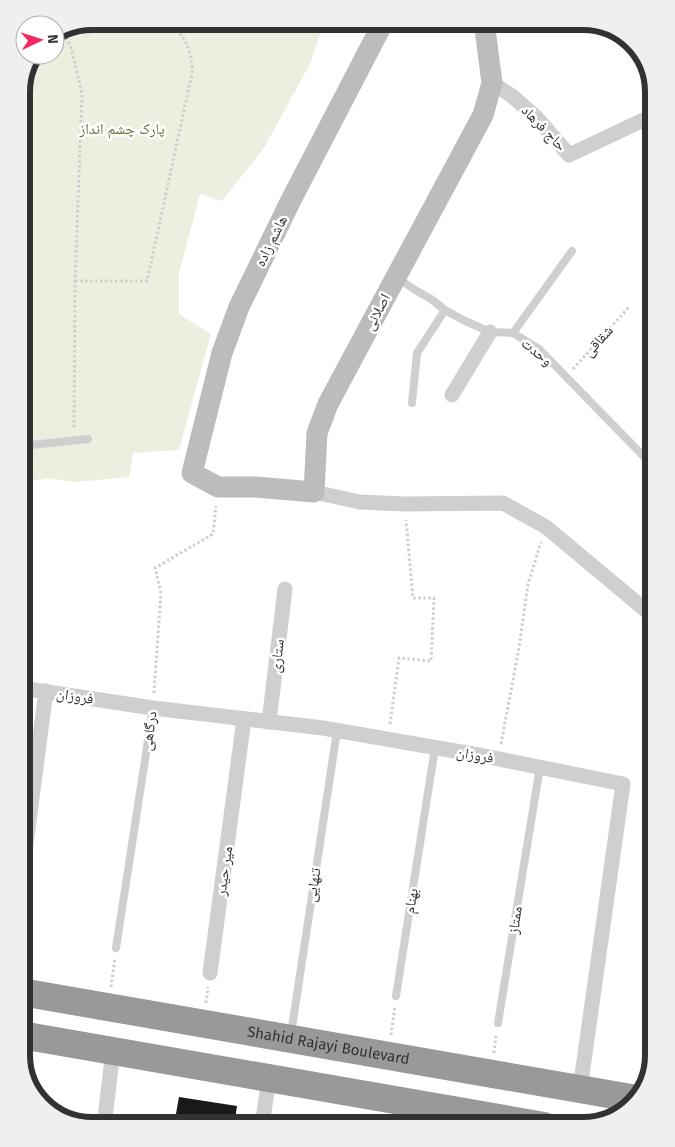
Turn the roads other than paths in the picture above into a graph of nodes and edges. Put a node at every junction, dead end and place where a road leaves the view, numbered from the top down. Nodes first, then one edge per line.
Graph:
1 (379, 30) edge
2 (485, 30) edge
3 (492, 83) junction
4 (645, 119) edge
5 (572, 251) dead end
6 (396, 277) junction
7 (445, 310) junction
8 (490, 332) junction
9 (513, 333) junction
10 (452, 395) dead end
11 (412, 403) dead end
12 (88, 439) dead end
13 (30, 445) edge
14 (645, 458) edge
15 (314, 492) junction
16 (285, 589) dead end
17 (645, 610) edge
18 (30, 689) edge
19 (46, 691) junction
20 (153, 708) junction
21 (244, 719) junction
22 (270, 722) junction
23 (337, 731) junction
24 (435, 748) junction
25 (540, 767) junction
26 (30, 813) edge
27 (116, 948) road end
28 (210, 973) road end
29 (30, 994) edge
30 (396, 996) road end
31 (498, 1023) road end
32 (30, 1037) edge
33 (290, 1039) junction
34 (113, 1051) junction
35 (269, 1078) junction
36 (580, 1089) junction
37 (628, 1097) edge
38 (427, 1116) edge
39 (105, 1117) edge
40 (263, 1117) edge

1 - 15 street, هاشم زاده
2 - 3 street, اصلانی
3 - 4 street, حاج فرهاد
3 - 6 street, اصلانی
5 - 9 lane
6 - 7 lane, وحدت
6 - 15 street, اصلانی
7 - 8 lane, وحدت
7 - 11 lane
8 - 9 lane, وحدت
8 - 10 street
9 - 14 lane, وحدت
12 - 13 lane
15 - 17 street
16 - 22 street, ستاری
18 - 19 street, فروزان
19 - 20 street, فروزان
19 - 26 street
20 - 21 street, فروزان
20 - 27 lane, درگاهی
21 - 22 street, فروزان
21 - 28 street, میر حیدر
22 - 23 street, فروزان
23 - 24 street, فروزان
23 - 33 lane, تنهایی
24 - 25 street, فروزان
24 - 30 lane, بهنام
25 - 31 lane, ممتاز
25 - 36 street, فروزان
29 - 33 highway, Shahid Rajayi Boulevard
32 - 34 highway
33 - 36 highway, Shahid Rajayi Boulevard
34 - 35 highway
34 - 39 street
35 - 38 highway
35 - 40 street
36 - 37 highway, Shahid Rajayi Boulevard

